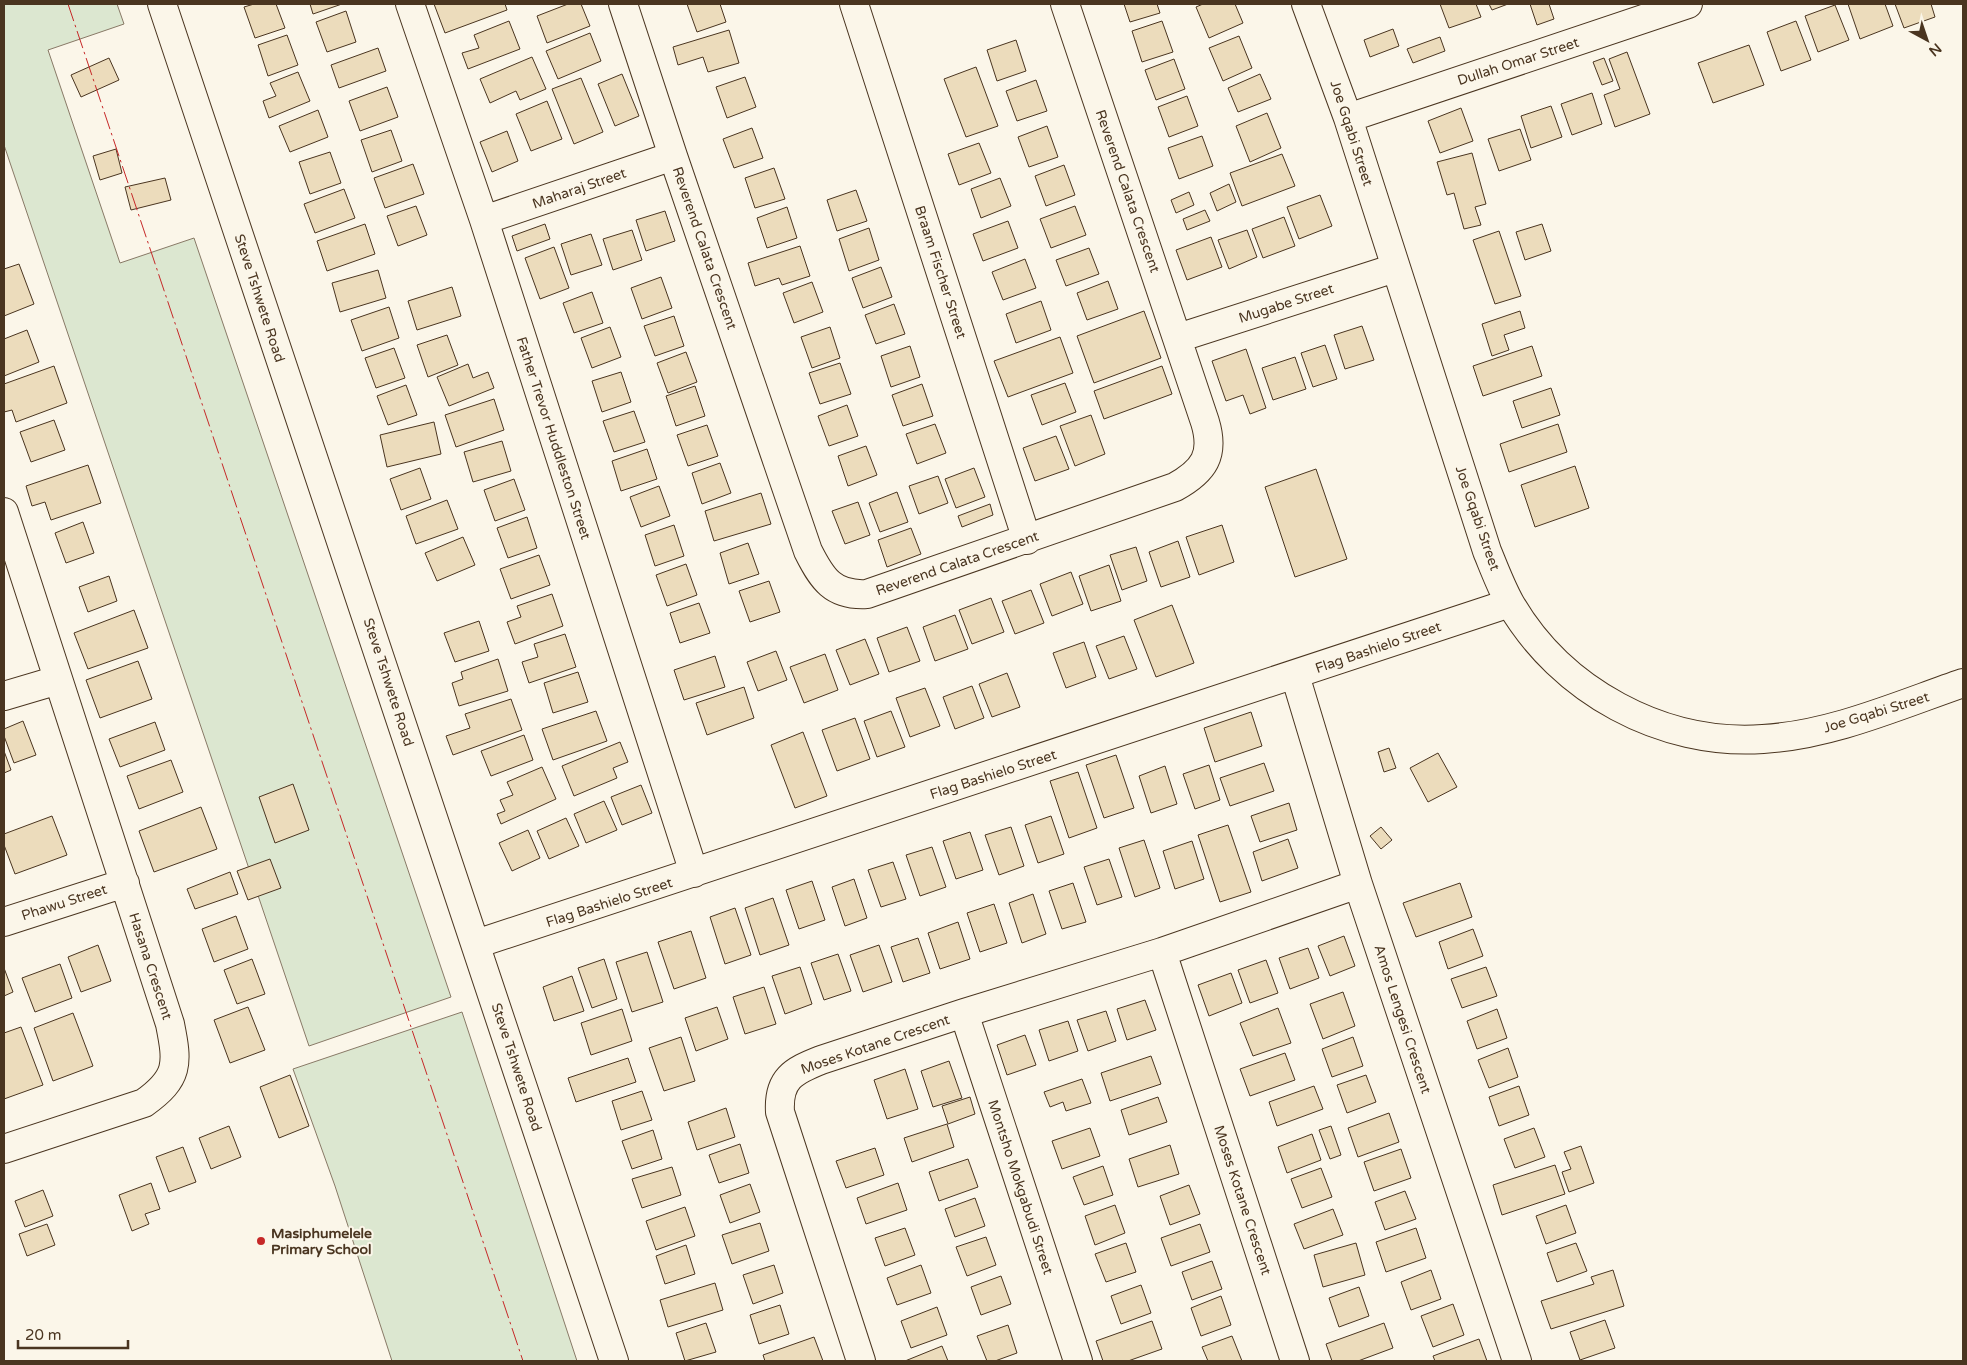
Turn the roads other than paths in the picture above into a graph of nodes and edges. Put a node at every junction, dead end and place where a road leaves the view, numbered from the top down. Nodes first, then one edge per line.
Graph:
1 (162, 4) edge
2 (410, 4) edge
3 (623, 4) edge
4 (854, 4) edge
5 (1065, 4) edge
6 (1306, 4) edge
7 (1688, 4) edge
8 (1348, 118) junction
9 (673, 156) junction
10 (484, 220) junction
11 (1395, 268) junction
12 (1178, 338) junction
13 (4, 512) edge
14 (1027, 540) junction
15 (1510, 603) junction
16 (1295, 675) junction
17 (58, 680) junction
18 (1963, 684) edge
19 (4, 696) edge
20 (694, 874) junction
21 (124, 883) junction
22 (1358, 884) junction
23 (4, 922) edge
24 (476, 944) junction
25 (1162, 952) junction
26 (964, 1013) junction
27 (4, 1149) edge
28 (614, 1361) edge
29 (861, 1361) edge
30 (1078, 1361) edge
31 (1295, 1361) edge
32 (1517, 1361) edge

1 - 24 street, Steve Tshwete Road
2 - 10 street, Father Trevor Huddleston Street
3 - 9 street, Reverend Calata Crescent
4 - 14 street, Braam Fischer Street
5 - 12 street, Reverend Calata Crescent
6 - 8 street, Joe Gqabi Street
7 - 8 street, Dullah Omar Street
8 - 11 street, Joe Gqabi Street
9 - 10 street, Maharaj Street
9 - 14 street, Reverend Calata Crescent
10 - 20 street, Father Trevor Huddleston Street
11 - 12 street, Mugabe Street
11 - 15 street, Joe Gqabi Street
12 - 14 street, Reverend Calata Crescent
13 - 17 street, Hasana Crescent
15 - 16 street, Flag Bashielo Street
15 - 18 street, Joe Gqabi Street
16 - 20 street, Flag Bashielo Street
16 - 22 street, Amos Lengesi Crescent
17 - 19 street
17 - 21 street, Hasana Crescent
20 - 24 street, Flag Bashielo Street
21 - 23 street, Phawu Street
21 - 27 street, Hasana Crescent
22 - 25 street, Moses Kotane Crescent
22 - 32 street, Amos Lengesi Crescent
24 - 28 street, Steve Tshwete Road
25 - 26 street, Moses Kotane Crescent
25 - 31 street, Moses Kotane Crescent
26 - 29 street, Moses Kotane Crescent
26 - 30 street, Montsho Mokgabudi Street

